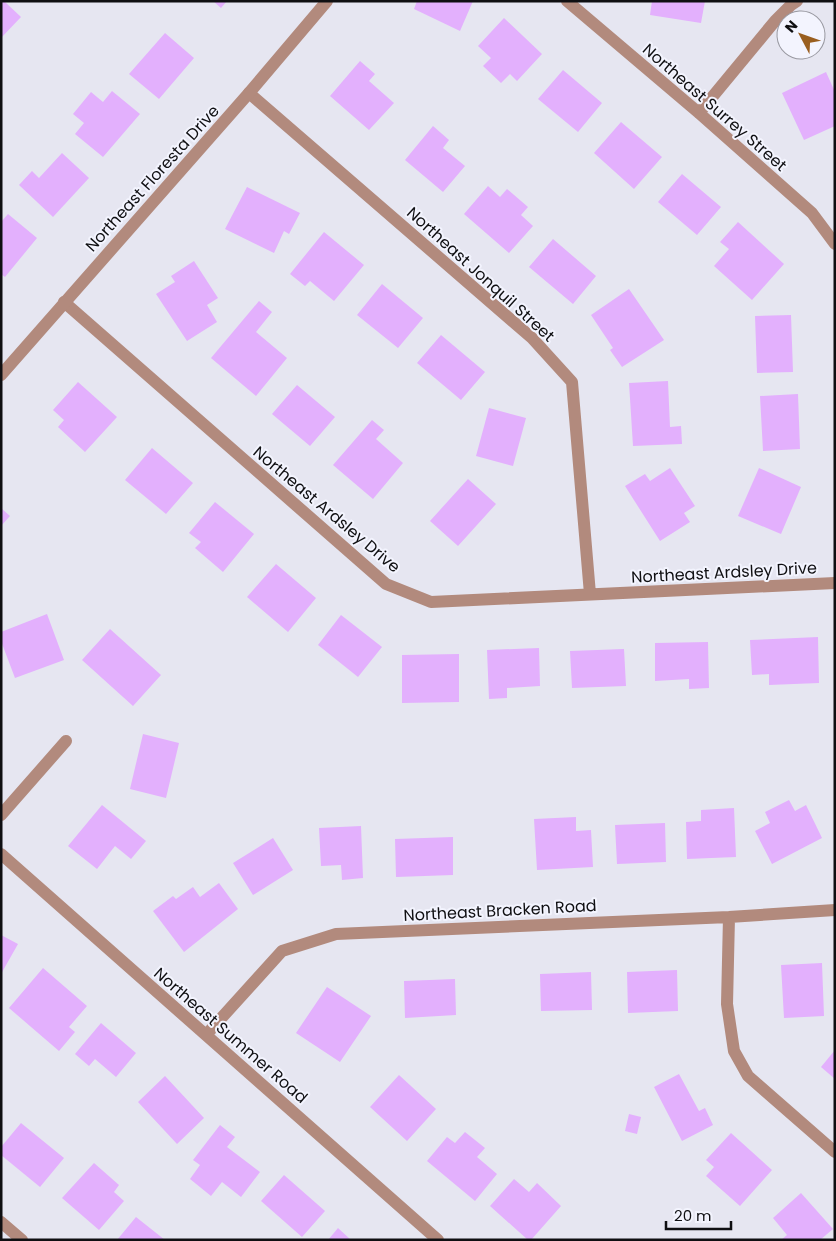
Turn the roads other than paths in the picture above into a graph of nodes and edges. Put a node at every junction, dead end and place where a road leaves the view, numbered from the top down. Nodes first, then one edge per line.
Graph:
1 (327, 1) edge
2 (567, 1) edge
3 (797, 1) edge
4 (249, 93) junction
5 (699, 113) junction
6 (835, 244) edge
7 (64, 302) junction
8 (1, 375) edge
9 (835, 583) edge
10 (590, 594) junction
11 (66, 741) dead end
12 (1, 815) edge
13 (1, 854) edge
14 (835, 910) edge
15 (729, 917) junction
16 (206, 1035) junction
17 (835, 1152) edge
18 (1, 1222) edge
19 (22, 1240) edge
20 (438, 1240) edge

1 - 4 street, Northeast Floresta Drive
2 - 5 street, Northeast Surrey Street
3 - 5 street
4 - 7 street, Northeast Floresta Drive
4 - 10 street, Northeast Jonquil Street
5 - 6 street, Northeast Surrey Street
7 - 8 street, Northeast Floresta Drive
7 - 10 street, Northeast Ardsley Drive
9 - 10 street, Northeast Ardsley Drive
11 - 12 street
13 - 16 street, Northeast Summer Road
14 - 15 street, Northeast Bracken Road
15 - 16 street, Northeast Bracken Road
15 - 17 street
16 - 20 street, Northeast Summer Road
18 - 19 street

